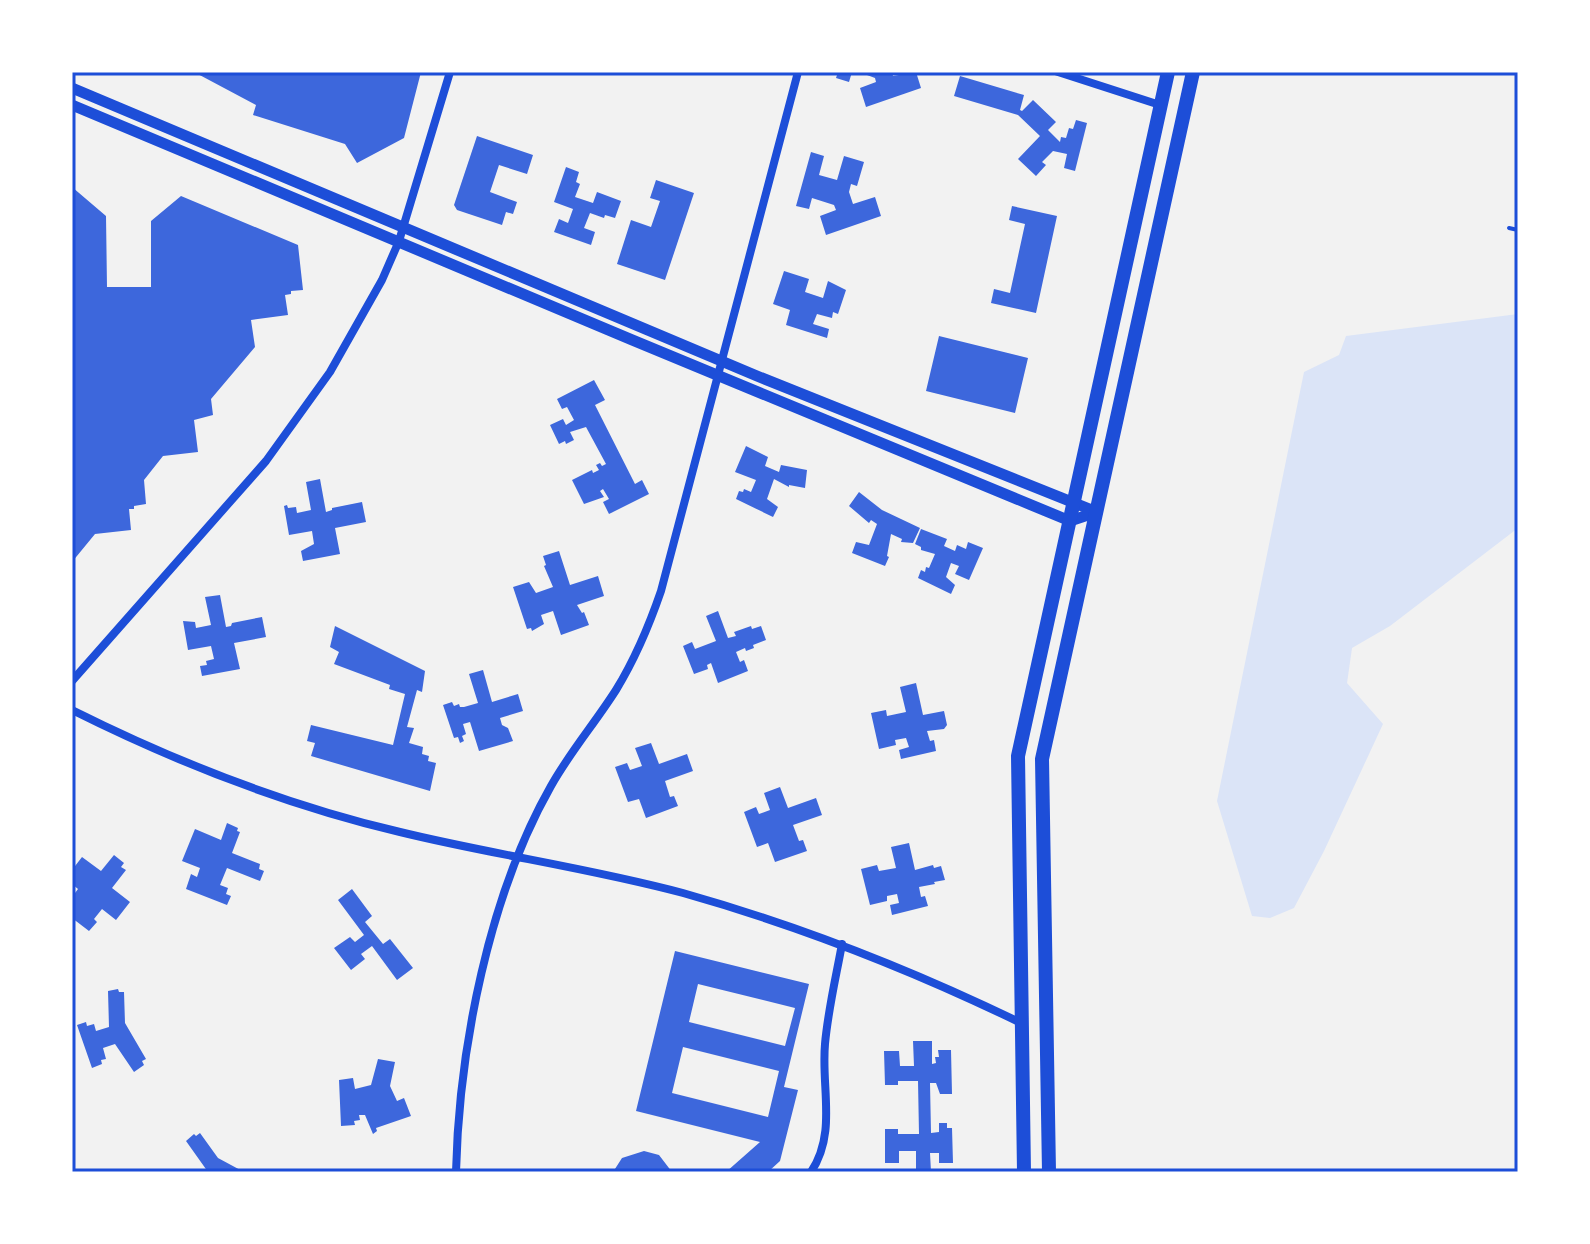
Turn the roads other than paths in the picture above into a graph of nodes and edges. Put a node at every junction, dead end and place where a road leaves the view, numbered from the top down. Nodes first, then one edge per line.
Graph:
1 (450, 72) edge
2 (798, 72) edge
3 (1058, 72) edge
4 (1168, 72) edge
5 (1193, 72) edge
6 (72, 88) edge
7 (72, 105) edge
8 (1160, 105) junction
9 (405, 226) junction
10 (1509, 228) dead end
11 (1518, 230) edge
12 (399, 241) junction
13 (721, 360) junction
14 (716, 377) junction
15 (1074, 503) junction
16 (1097, 512) junction
17 (1070, 521) junction
18 (72, 681) edge
19 (72, 710) edge
20 (517, 857) junction
21 (842, 944) junction
22 (1022, 1023) junction
23 (456, 1172) edge
24 (811, 1172) edge
25 (1024, 1172) edge
26 (1049, 1172) edge

1 - 9 street
2 - 13 street
3 - 8 street
4 - 8 main road
5 - 16 main road
6 - 9 street
7 - 12 street
8 - 15 main road
9 - 12 street
9 - 13 street
10 - 11 lane
12 - 14 street
12 - 18 street
13 - 14 street
13 - 15 street
14 - 17 street
14 - 20 street
15 - 16 street
15 - 17 main road
16 - 17 street
16 - 26 main road
17 - 22 main road
19 - 20 street
20 - 21 street
20 - 23 street
21 - 22 street
21 - 24 street
22 - 25 main road

